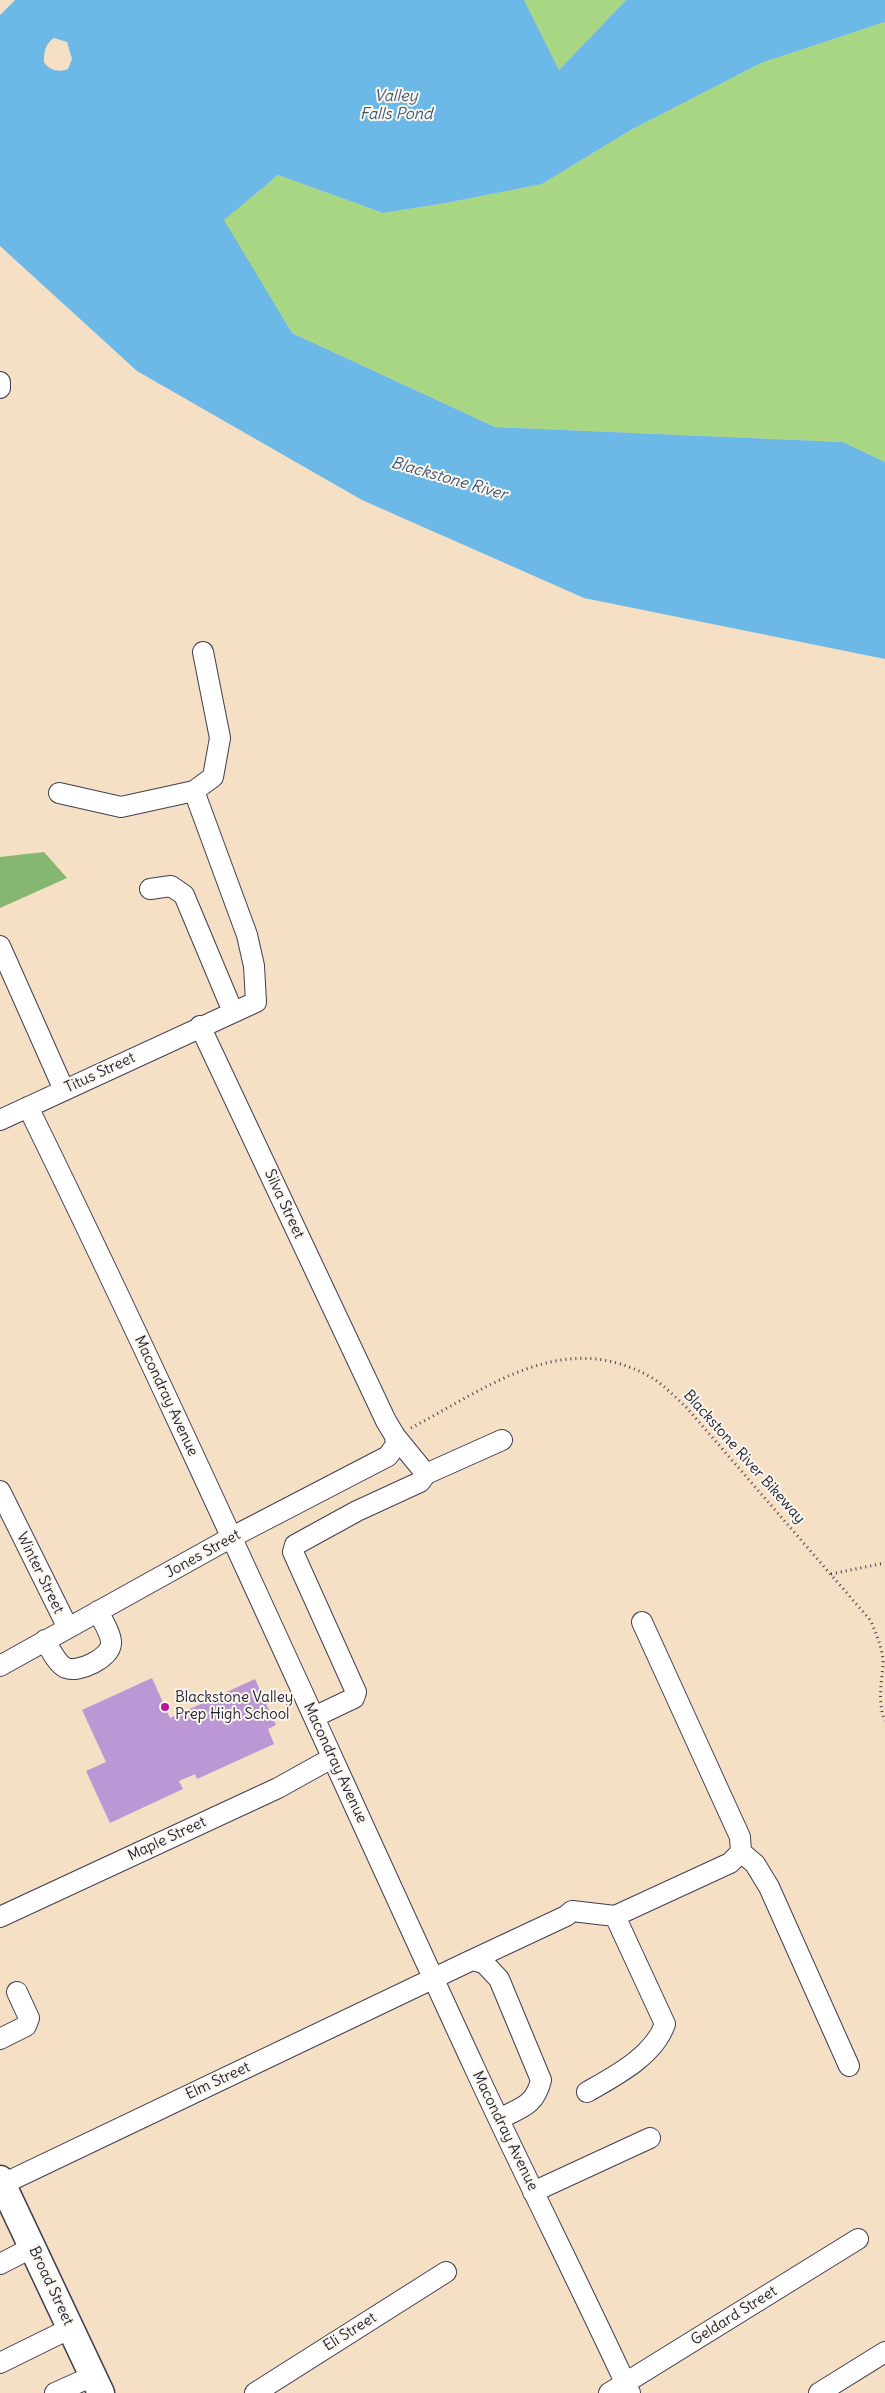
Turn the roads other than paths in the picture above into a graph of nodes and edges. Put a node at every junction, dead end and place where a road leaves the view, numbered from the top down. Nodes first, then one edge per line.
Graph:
1 (0, 382) edge
2 (0, 388) edge
3 (203, 652) dead end
4 (194, 791) junction
5 (59, 793) dead end
6 (150, 889) dead end
7 (0, 946) edge
8 (233, 1012) junction
9 (200, 1026) junction
10 (64, 1090) junction
11 (28, 1107) junction
12 (0, 1120) edge
13 (395, 1436) junction
14 (502, 1440) dead end
15 (426, 1474) junction
16 (0, 1491) edge
17 (232, 1537) junction
18 (98, 1612) junction
19 (642, 1622) dead end
20 (68, 1628) junction
21 (45, 1640) junction
22 (0, 1666) edge
23 (314, 1718) junction
24 (332, 1758) junction
25 (741, 1852) junction
26 (0, 1916) edge
27 (615, 1916) junction
28 (472, 1960) junction
29 (435, 1979) junction
30 (17, 1992) dead end
31 (0, 2039) edge
32 (849, 2066) dead end
33 (587, 2092) dead end
34 (499, 2119) junction
35 (650, 2138) dead end
36 (1, 2182) edge
37 (533, 2192) junction
38 (7, 2210) edge
39 (858, 2239) dead end
40 (33, 2247) junction
41 (1, 2262) edge
42 (446, 2272) dead end
43 (71, 2328) junction
44 (885, 2352) edge
45 (0, 2363) edge
46 (97, 2384) edge
47 (621, 2390) edge
48 (55, 2393) edge
49 (255, 2393) edge
50 (819, 2393) edge

1 - 2 street
3 - 4 street
4 - 5 street
4 - 8 street
6 - 8 street
7 - 10 street
8 - 9 street
9 - 10 street, Titus Street
9 - 13 street, Silva Street
10 - 11 street, Titus Street
11 - 12 street, Titus Street
11 - 17 street, Macondray Avenue
13 - 15 street, Silva Street
13 - 17 street, Jones Street
14 - 15 street
15 - 23 street
16 - 20 street, Winter Street
17 - 18 street, Jones Street
17 - 23 street, Macondray Avenue
18 - 20 street, Jones Street
18 - 21 street
19 - 25 street
20 - 21 street, Jones Street
21 - 22 street, Jones Street
23 - 24 street, Macondray Avenue
24 - 26 street, Maple Street
24 - 29 street, Macondray Avenue
25 - 27 street
25 - 32 street
27 - 28 street, Elm Street
27 - 33 street
28 - 29 street, Elm Street
28 - 34 street
29 - 34 street, Macondray Avenue
29 - 36 street, Elm Street
30 - 31 street
34 - 37 street, Macondray Avenue
35 - 37 street
36 - 38 main road, Broad Street
37 - 47 street, Macondray Avenue
38 - 40 main road, Broad Street
39 - 47 street, Geldard Street
40 - 41 street
40 - 43 main road, Broad Street
42 - 49 street, Eli Street
43 - 45 street
43 - 46 main road, Broad Street
44 - 50 street
46 - 48 street

